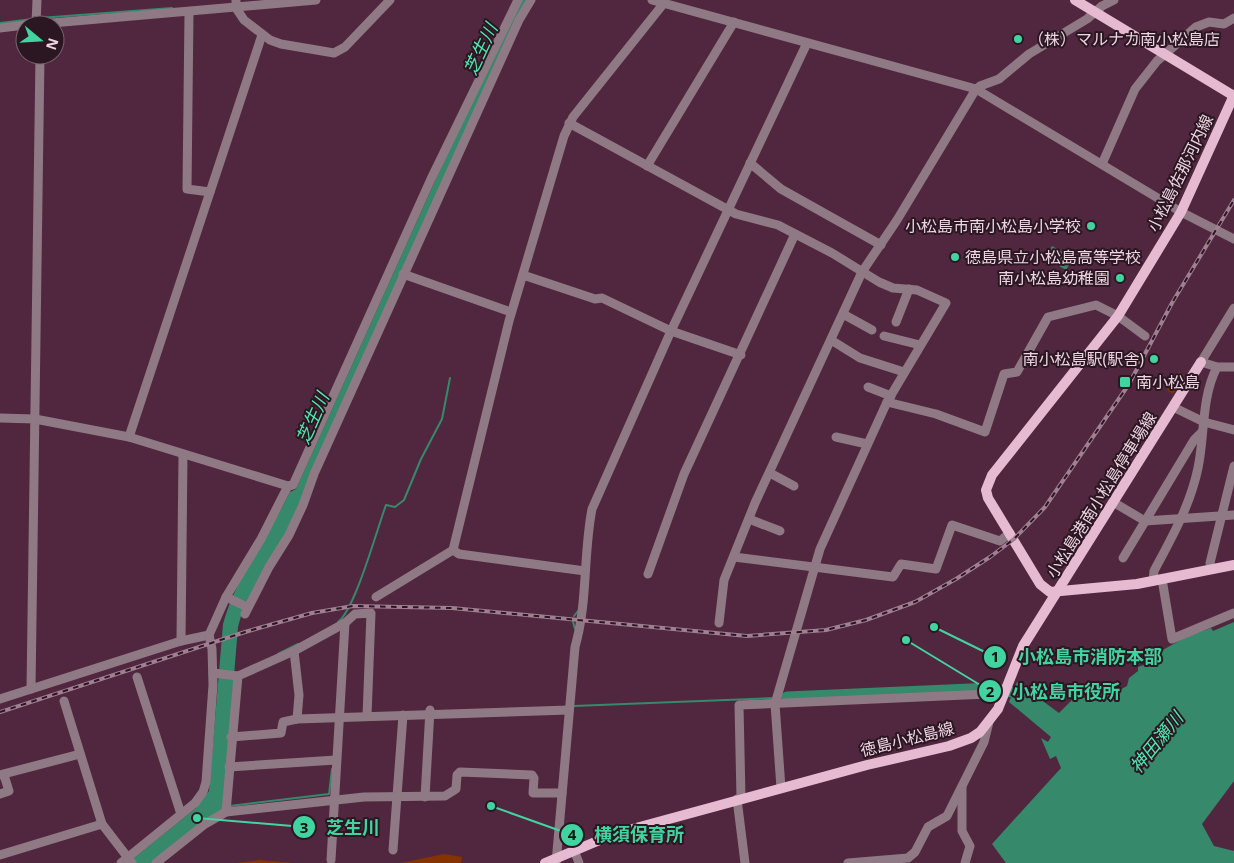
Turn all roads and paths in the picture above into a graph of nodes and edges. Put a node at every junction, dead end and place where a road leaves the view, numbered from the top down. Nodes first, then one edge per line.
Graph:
1 (37, 0) edge
2 (316, 0) edge
3 (390, 0) edge
4 (518, 0) edge
5 (531, 0) edge
6 (652, 0) edge
7 (1075, 0) edge
8 (1114, 0) edge
9 (671, 3) edge
10 (236, 4) edge
11 (188, 12) junction
12 (1094, 14) junction
13 (36, 15) edge
14 (1234, 18) edge
15 (65, 21) edge
16 (734, 22) junction
17 (15, 26) edge
18 (0, 28) edge
19 (262, 35) junction
20 (807, 43) junction
21 (1164, 55) junction
22 (40, 65) edge
23 (976, 90) junction
24 (1234, 96) edge
25 (569, 123) junction
26 (750, 163) junction
27 (1102, 164) junction
28 (647, 166) junction
29 (210, 192) junction
30 (728, 209) junction
31 (1181, 212) junction
32 (795, 234) junction
33 (1234, 239) edge
34 (881, 245) junction
35 (862, 272) junction
36 (403, 274) junction
37 (523, 276) junction
38 (909, 290) junction
39 (1234, 308) edge
40 (511, 312) junction
41 (843, 314) junction
42 (1118, 316) junction
43 (896, 322) dead end
44 (669, 330) junction
45 (872, 330) dead end
46 (884, 336) dead end
47 (1145, 336) dead end
48 (831, 340) junction
49 (920, 345) junction
50 (741, 355) junction
51 (1201, 362) junction
52 (1217, 367) junction
53 (1234, 367) edge
54 (904, 372) junction
55 (868, 387) dead end
56 (889, 399) junction
57 (1174, 408) junction
58 (0, 418) edge
59 (35, 419) junction
60 (1204, 422) junction
61 (1234, 430) edge
62 (1202, 432) junction
63 (836, 436) dead end
64 (129, 437) junction
65 (867, 444) junction
66 (183, 455) junction
67 (1234, 466) edge
68 (770, 472) junction
69 (288, 486) junction
70 (794, 486) dead end
71 (1114, 502) junction
72 (1234, 515) edge
73 (1222, 516) junction
74 (748, 518) junction
75 (1182, 518) junction
76 (1145, 522) junction
77 (780, 531) dead end
78 (1010, 533) junction
79 (452, 550) junction
80 (734, 557) junction
81 (1122, 558) dead end
82 (1077, 563) junction
83 (1234, 565) edge
84 (813, 567) junction
85 (1211, 570) junction
86 (583, 571) junction
87 (648, 574) dead end
88 (1158, 580) junction
89 (1040, 584) junction
90 (1089, 590) junction
91 (1058, 593) junction
92 (227, 598) junction
93 (376, 598) dead end
94 (1045, 612) junction
95 (1234, 614) edge
96 (345, 622) junction
97 (719, 623) dead end
98 (209, 635) junction
99 (181, 641) junction
100 (294, 651) junction
101 (214, 674) junction
102 (237, 676) junction
103 (137, 677) dead end
104 (31, 689) junction
105 (1002, 697) junction
106 (0, 699) edge
107 (777, 699) junction
108 (64, 701) dead end
109 (569, 708) junction
110 (430, 712) junction
111 (401, 713) junction
112 (367, 714) junction
113 (337, 717) junction
114 (297, 719) junction
115 (989, 722) junction
116 (231, 738) junction
117 (80, 754) junction
118 (334, 760) junction
119 (228, 767) junction
120 (2, 775) edge
121 (962, 787) junction
122 (781, 788) junction
123 (562, 793) junction
124 (0, 794) edge
125 (397, 797) junction
126 (425, 797) junction
127 (739, 799) junction
128 (334, 800) junction
129 (226, 808) junction
130 (182, 814) junction
131 (102, 824) junction
132 (393, 850) dead end
133 (574, 850) junction
134 (0, 855) edge
135 (331, 860) dead end
136 (556, 860) edge
137 (127, 861) edge
138 (156, 863) edge
139 (545, 863) edge
140 (579, 863) edge
141 (745, 863) edge
142 (848, 863) edge
143 (965, 863) edge

1 - 13 street
2 - 10 street
3 - 19 street
4 - 69 street
5 - 36 street
6 - 9 street
7 - 12 main road
8 - 12 street
9 - 16 street
9 - 25 street
10 - 11 street
10 - 19 street
11 - 15 street
11 - 29 street
12 - 21 main road
12 - 23 street
14 - 21 street
16 - 20 street
16 - 28 street
17 - 18 street
19 - 29 street
20 - 23 street
20 - 26 street
21 - 24 main road
21 - 27 street
22 - 59 street
23 - 27 street
23 - 34 street
24 - 31 main road, 小松島佐那河内線
25 - 28 street
25 - 37 street
26 - 30 street
26 - 34 street
27 - 31 street
28 - 30 street
29 - 64 street
30 - 32 street
30 - 44 street
31 - 33 street
31 - 42 main road, 小松島佐那河内線
32 - 35 street
32 - 50 street
34 - 35 street
35 - 38 street
35 - 41 street
36 - 40 street
36 - 92 street
37 - 40 street
37 - 44 street
38 - 43 street
38 - 49 street
39 - 51 street
40 - 79 street
41 - 45 street
41 - 48 street
42 - 47 street
42 - 56 street
42 - 78 main road, 小松島佐那河内線
44 - 50 street
44 - 86 street
46 - 49 street
48 - 54 street
48 - 68 street
49 - 54 street
50 - 87 street
51 - 52 street
51 - 57 main road, 小松島港南小松島停車場線
52 - 53 street
52 - 60 street
54 - 56 street
55 - 56 street
56 - 65 street
57 - 60 street
57 - 71 main road, 小松島港南小松島停車場線
58 - 59 street
59 - 64 street
59 - 104 street
60 - 61 street
60 - 62 street
62 - 75 street
62 - 76 street
63 - 65 street
64 - 66 street
65 - 84 street
66 - 69 street
66 - 99 street
67 - 73 street
68 - 70 street
68 - 74 street
69 - 92 street
71 - 76 street
71 - 82 main road, 小松島港南小松島停車場線
72 - 73 street
73 - 75 street
73 - 85 street
74 - 77 street
74 - 80 street
75 - 76 street
75 - 88 street
76 - 81 street
78 - 84 street
78 - 89 main road, 小松島佐那河内線
79 - 86 street
79 - 93 street
80 - 84 street
80 - 97 street
82 - 90 main road
82 - 91 main road, 小松島港南小松島停車場線
83 - 85 main road
84 - 107 street
85 - 88 main road
86 - 109 street
88 - 90 main road
88 - 95 street
89 - 91 main road
89 - 94 main road, 小松島佐那河内線
90 - 91 main road
91 - 94 main road, 徳島小松島線
92 - 98 street
94 - 105 main road, 徳島小松島線
96 - 100 street
96 - 112 street
96 - 113 street
98 - 99 street
98 - 101 street
99 - 104 street
100 - 102 street
100 - 114 street
101 - 102 street
101 - 130 street
102 - 116 street
103 - 130 street
104 - 106 street
105 - 107 street
105 - 115 main road, 徳島小松島線
107 - 122 street
107 - 127 street
108 - 117 street
109 - 110 street
109 - 123 street
110 - 111 street
110 - 126 street
111 - 112 street
111 - 125 street
112 - 113 street
113 - 114 street
113 - 118 street
114 - 116 street
115 - 121 street
115 - 122 main road, 徳島小松島線
116 - 119 street
117 - 120 street
117 - 131 street
118 - 119 street
118 - 128 street
119 - 129 street
120 - 124 street
121 - 142 street
121 - 143 street
122 - 127 main road, 徳島小松島線
123 - 126 street
123 - 136 street
125 - 126 street
125 - 128 street
125 - 132 street
127 - 133 main road, 徳島小松島線
127 - 141 street
128 - 129 street
128 - 135 street
129 - 138 street
130 - 137 street
131 - 134 street
131 - 137 street
133 - 136 main road, 徳島小松島線
133 - 140 street
136 - 139 main road, 徳島小松島線

